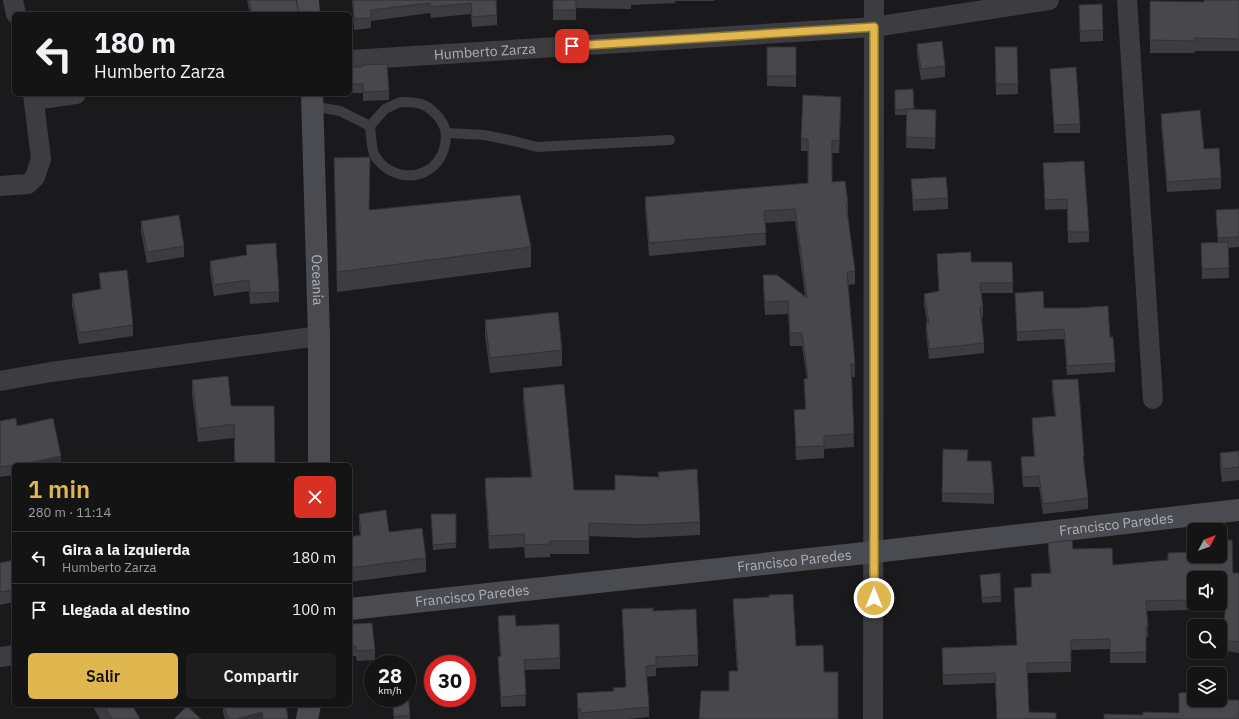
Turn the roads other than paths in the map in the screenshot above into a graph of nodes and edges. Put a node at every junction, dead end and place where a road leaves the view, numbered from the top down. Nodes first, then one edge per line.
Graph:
1 (13, 0) edge
2 (308, 0) edge
3 (874, 0) edge
4 (1049, 0) edge
5 (1127, 0) edge
6 (16, 12) edge
7 (309, 12) edge
8 (874, 27) junction
9 (352, 60) edge
10 (48, 96) edge
11 (34, 97) edge
12 (312, 100) edge
13 (370, 126) junction
14 (447, 133) junction
15 (670, 140) dead end
16 (0, 186) edge
17 (319, 336) junction
18 (0, 381) edge
19 (1153, 399) dead end
20 (319, 463) edge
21 (1239, 510) edge
22 (874, 552) junction
23 (352, 609) edge
24 (12, 655) edge
25 (0, 656) edge
26 (310, 707) edge
27 (307, 719) edge
28 (873, 719) edge

1 - 6 street
2 - 7 street
3 - 8 street
4 - 8 street, Humberto Zarza
5 - 19 street
8 - 9 street, Humberto Zarza
8 - 22 street
10 - 11 street
11 - 16 street
12 - 13 lane
12 - 17 street, Oceanía
13 - 14 lane
13 - 14 lane
14 - 15 lane
17 - 18 street
17 - 20 street, Oceanía
21 - 22 street, Francisco Paredes
22 - 23 street, Francisco Paredes
22 - 28 street
24 - 25 street
26 - 27 street

